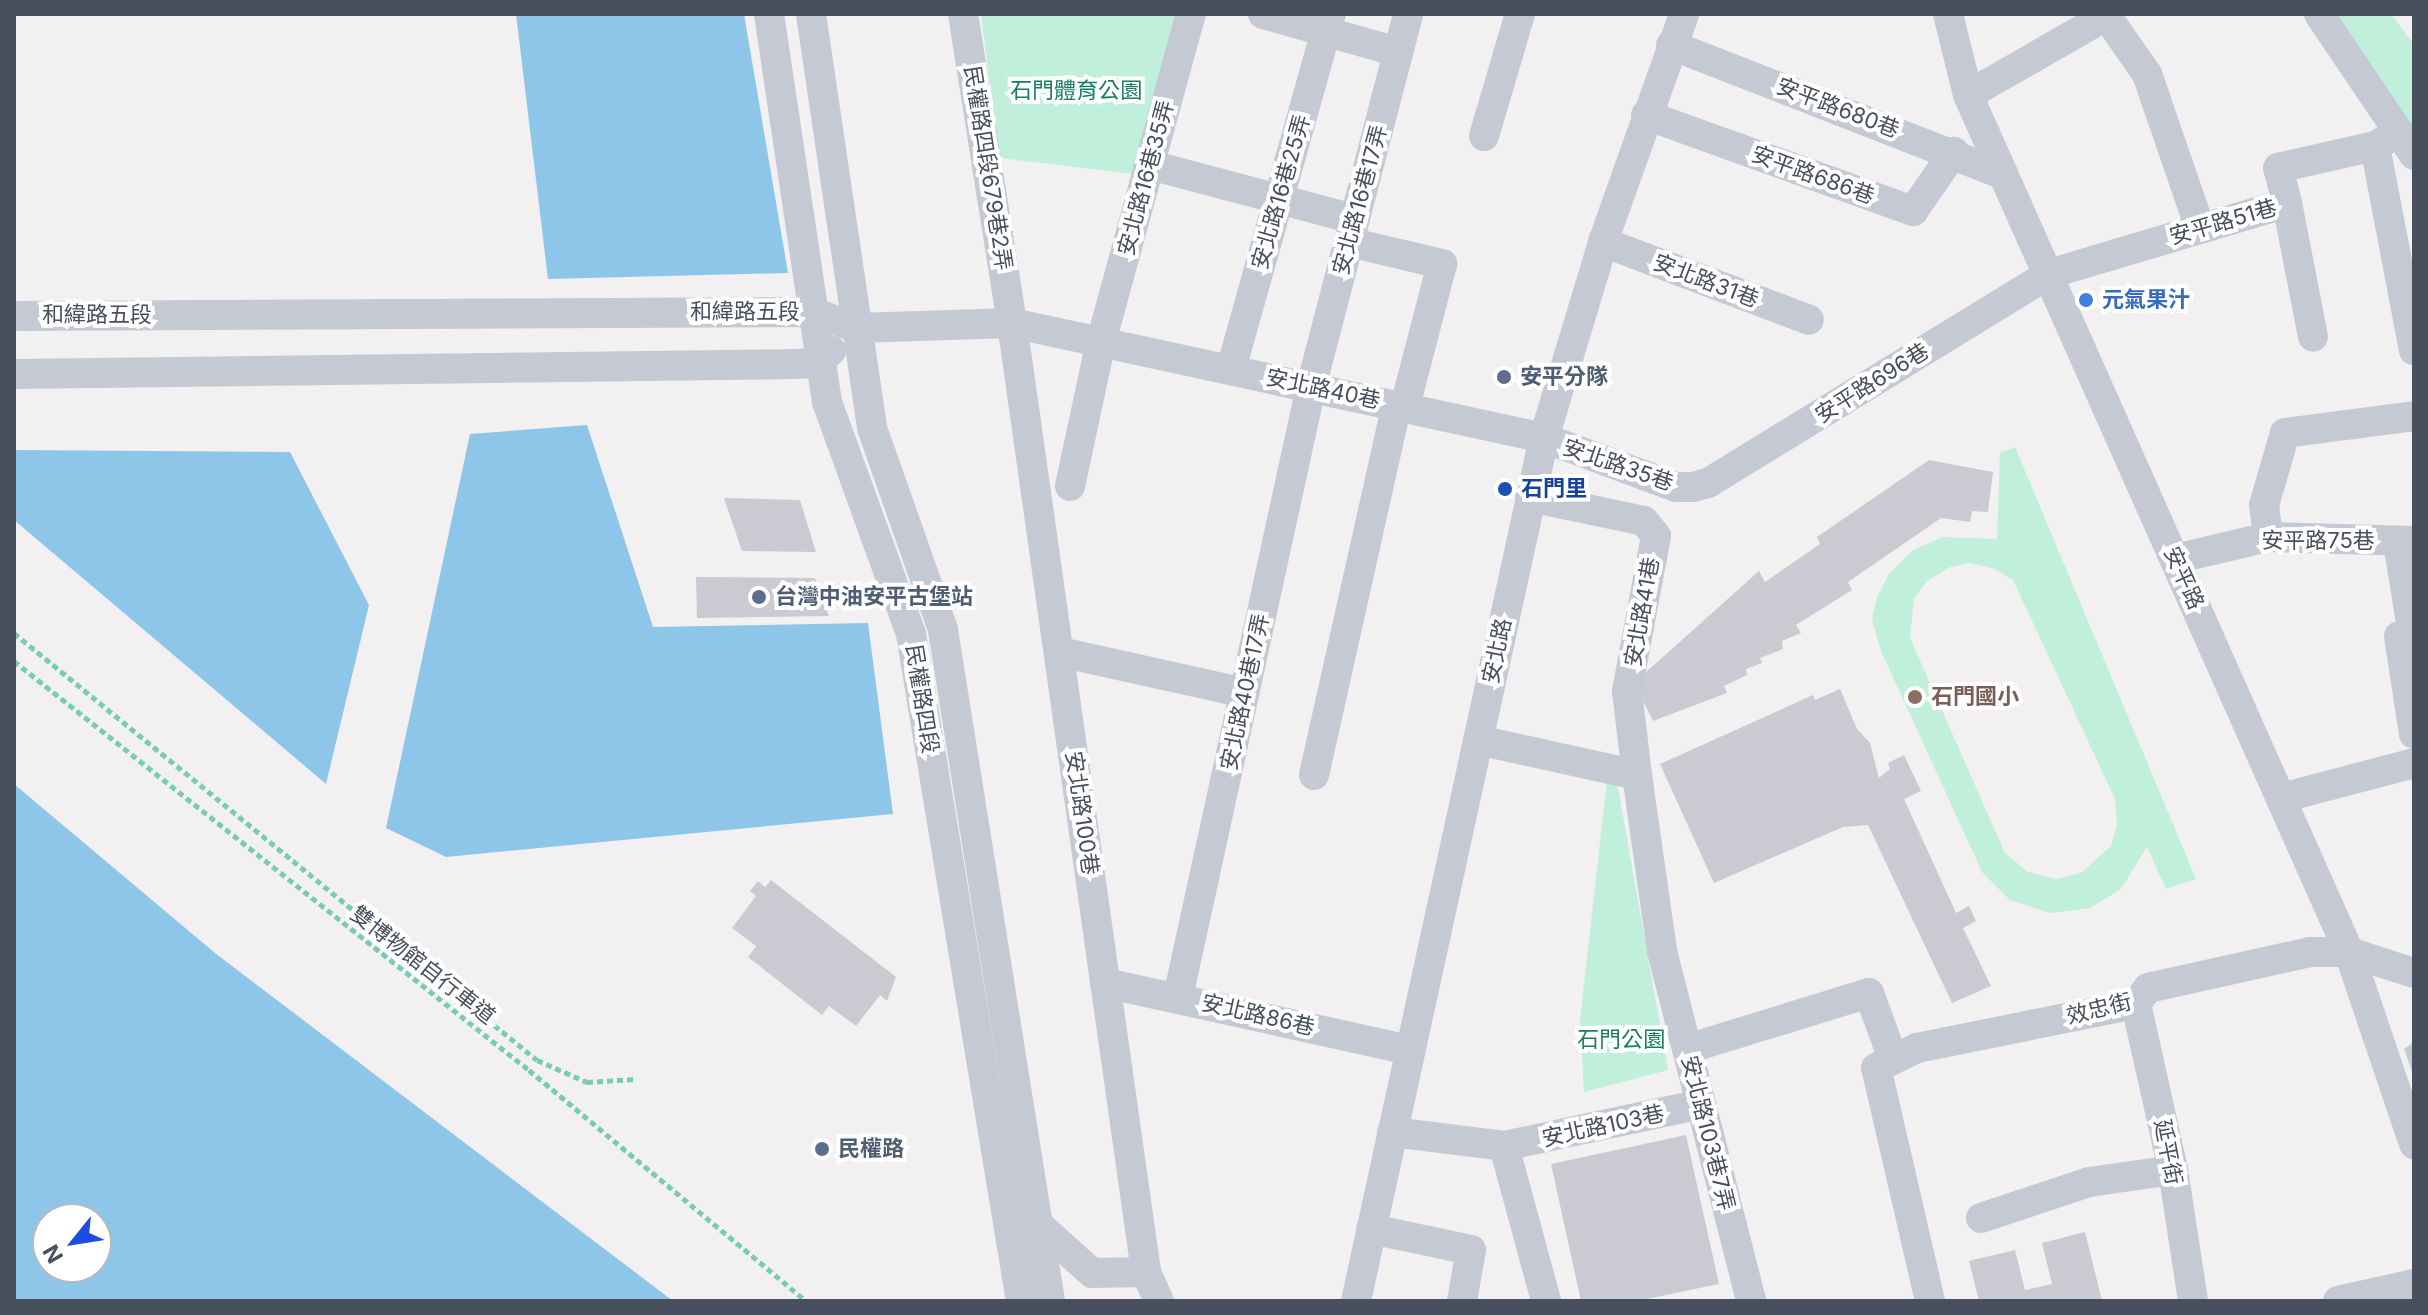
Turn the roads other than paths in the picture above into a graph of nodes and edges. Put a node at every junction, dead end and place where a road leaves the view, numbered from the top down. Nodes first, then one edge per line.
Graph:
1 (769, 14) edge
2 (811, 14) edge
3 (963, 14) edge
4 (1191, 14) edge
5 (1263, 14) edge
6 (1408, 14) edge
7 (1520, 14) edge
8 (1684, 14) edge
9 (1948, 14) edge
10 (2319, 14) edge
11 (2105, 15) edge
12 (1328, 23) edge
13 (1671, 45) junction
14 (1398, 52) junction
15 (1968, 95) junction
16 (1646, 115) junction
17 (1484, 136) dead end
18 (2396, 144) edge
19 (1954, 152) junction
20 (1150, 165) junction
21 (2004, 175) junction
22 (1279, 198) junction
23 (2287, 203) junction
24 (2200, 228) junction
25 (1352, 231) junction
26 (1603, 242) junction
27 (2049, 274) junction
28 (813, 312) junction
29 (14, 316) edge
30 (1809, 320) dead end
31 (1012, 323) junction
32 (856, 328) junction
33 (2313, 337) dead end
34 (1101, 342) junction
35 (2414, 350) edge
36 (818, 363) junction
37 (1231, 369) junction
38 (14, 374) edge
39 (1311, 387) junction
40 (1401, 406) junction
41 (2414, 416) edge
42 (1544, 438) junction
43 (1070, 486) dead end
44 (1693, 487) joint
45 (1530, 497) junction
46 (2268, 537) junction
47 (2406, 541) edge
48 (2175, 559) junction
49 (1060, 652) junction
50 (1245, 693) junction
51 (2414, 734) edge
52 (1478, 740) junction
53 (2414, 763) edge
54 (1314, 775) dead end
55 (1637, 775) junction
56 (2281, 798) junction
57 (2349, 952) junction
58 (2414, 973) edge
59 (1105, 983) junction
60 (1178, 997) junction
61 (2136, 1004) junction
62 (1687, 1049) junction
63 (1409, 1050) junction
64 (1893, 1059) junction
65 (1701, 1104) junction
66 (1392, 1132) junction
67 (2414, 1144) edge
68 (1504, 1146) junction
69 (2173, 1170) junction
70 (1981, 1218) dead end
71 (1042, 1228) junction
72 (1010, 1229) junction
73 (1371, 1229) junction
74 (1146, 1272) junction
75 (2414, 1284) edge
76 (1021, 1301) edge
77 (1050, 1301) edge
78 (1159, 1301) edge
79 (1356, 1301) edge
80 (1462, 1301) edge
81 (1546, 1301) edge
82 (1751, 1301) edge
83 (1930, 1301) edge
84 (2193, 1301) edge
85 (2338, 1301) edge

1 - 28 street, 民權路四段
2 - 32 street, 民權路四段
3 - 31 street, 民權路四段679巷2弄
4 - 20 street, 安北路16巷35弄
5 - 12 street
6 - 14 street, 安北路16巷17弄
7 - 17 street
8 - 13 street, 安北路
9 - 15 street, 安平路
10 - 18 street
11 - 15 street
11 - 24 street
12 - 14 street
12 - 22 street, 安北路16巷25弄
13 - 16 street, 安北路
13 - 19 street, 安平路680巷
14 - 25 street, 安北路16巷17弄
15 - 21 street, 安平路
16 - 19 street, 安平路686巷
16 - 26 street, 安北路
18 - 23 street, 安平路51巷
18 - 35 street
19 - 21 street, 安平路680巷
20 - 22 street
20 - 34 street, 安北路16巷35弄
21 - 27 street, 安平路
22 - 25 street
22 - 37 street, 安北路16巷25弄
23 - 24 street, 安平路51巷
23 - 33 street
24 - 27 street, 安平路51巷
25 - 39 street, 安北路16巷17弄
25 - 40 street
26 - 30 street, 安北路31巷
26 - 42 street, 安北路
27 - 44 street, 安平路696巷
27 - 48 street, 安平路
28 - 29 street, 和緯路五段
28 - 32 street, 和緯路五段
28 - 36 street, 民權路四段
31 - 32 street, 安北路40巷
31 - 34 street, 安北路40巷
31 - 49 street, 安北路100巷
32 - 36 street
32 - 71 street, 民權路四段
34 - 37 street, 安北路40巷
34 - 43 street
36 - 38 street
36 - 72 street, 民權路四段
37 - 39 street, 安北路40巷
39 - 40 street, 安北路40巷
39 - 50 street, 安北路40巷17弄
40 - 42 street, 安北路40巷
40 - 54 street
41 - 46 street
42 - 44 street, 安北路35巷
42 - 45 street, 安北路
45 - 52 street, 安北路
45 - 55 street, 安北路41巷
46 - 47 street, 安平路75巷
46 - 48 street, 安平路75巷
47 - 51 street
48 - 56 street, 安平路
49 - 50 street
49 - 59 street, 安北路100巷
50 - 60 street, 安北路40巷17弄
52 - 55 street
52 - 63 street, 安北路
53 - 56 street
55 - 62 street, 安北路103巷7弄
56 - 57 street, 安平路
57 - 58 street, 效忠街
57 - 61 street, 效忠街
57 - 67 street, 安平路
59 - 60 street, 安北路86巷
59 - 74 street, 安北路100巷
60 - 63 street, 安北路86巷
61 - 64 street, 效忠街
61 - 69 street, 延平街
62 - 64 street
62 - 65 street, 安北路103巷7弄
63 - 66 street, 安北路
64 - 83 street
65 - 68 street, 安北路103巷
65 - 82 street, 安北路103巷7弄
66 - 68 street, 安北路103巷
66 - 73 street, 安北路
68 - 81 street
69 - 70 street
69 - 84 street, 延平街
71 - 72 street
71 - 74 street
71 - 77 street, 民權路四段
72 - 76 street, 民權路四段
73 - 79 street, 安北路
73 - 80 street
74 - 78 street, 安北路100巷
75 - 85 street

